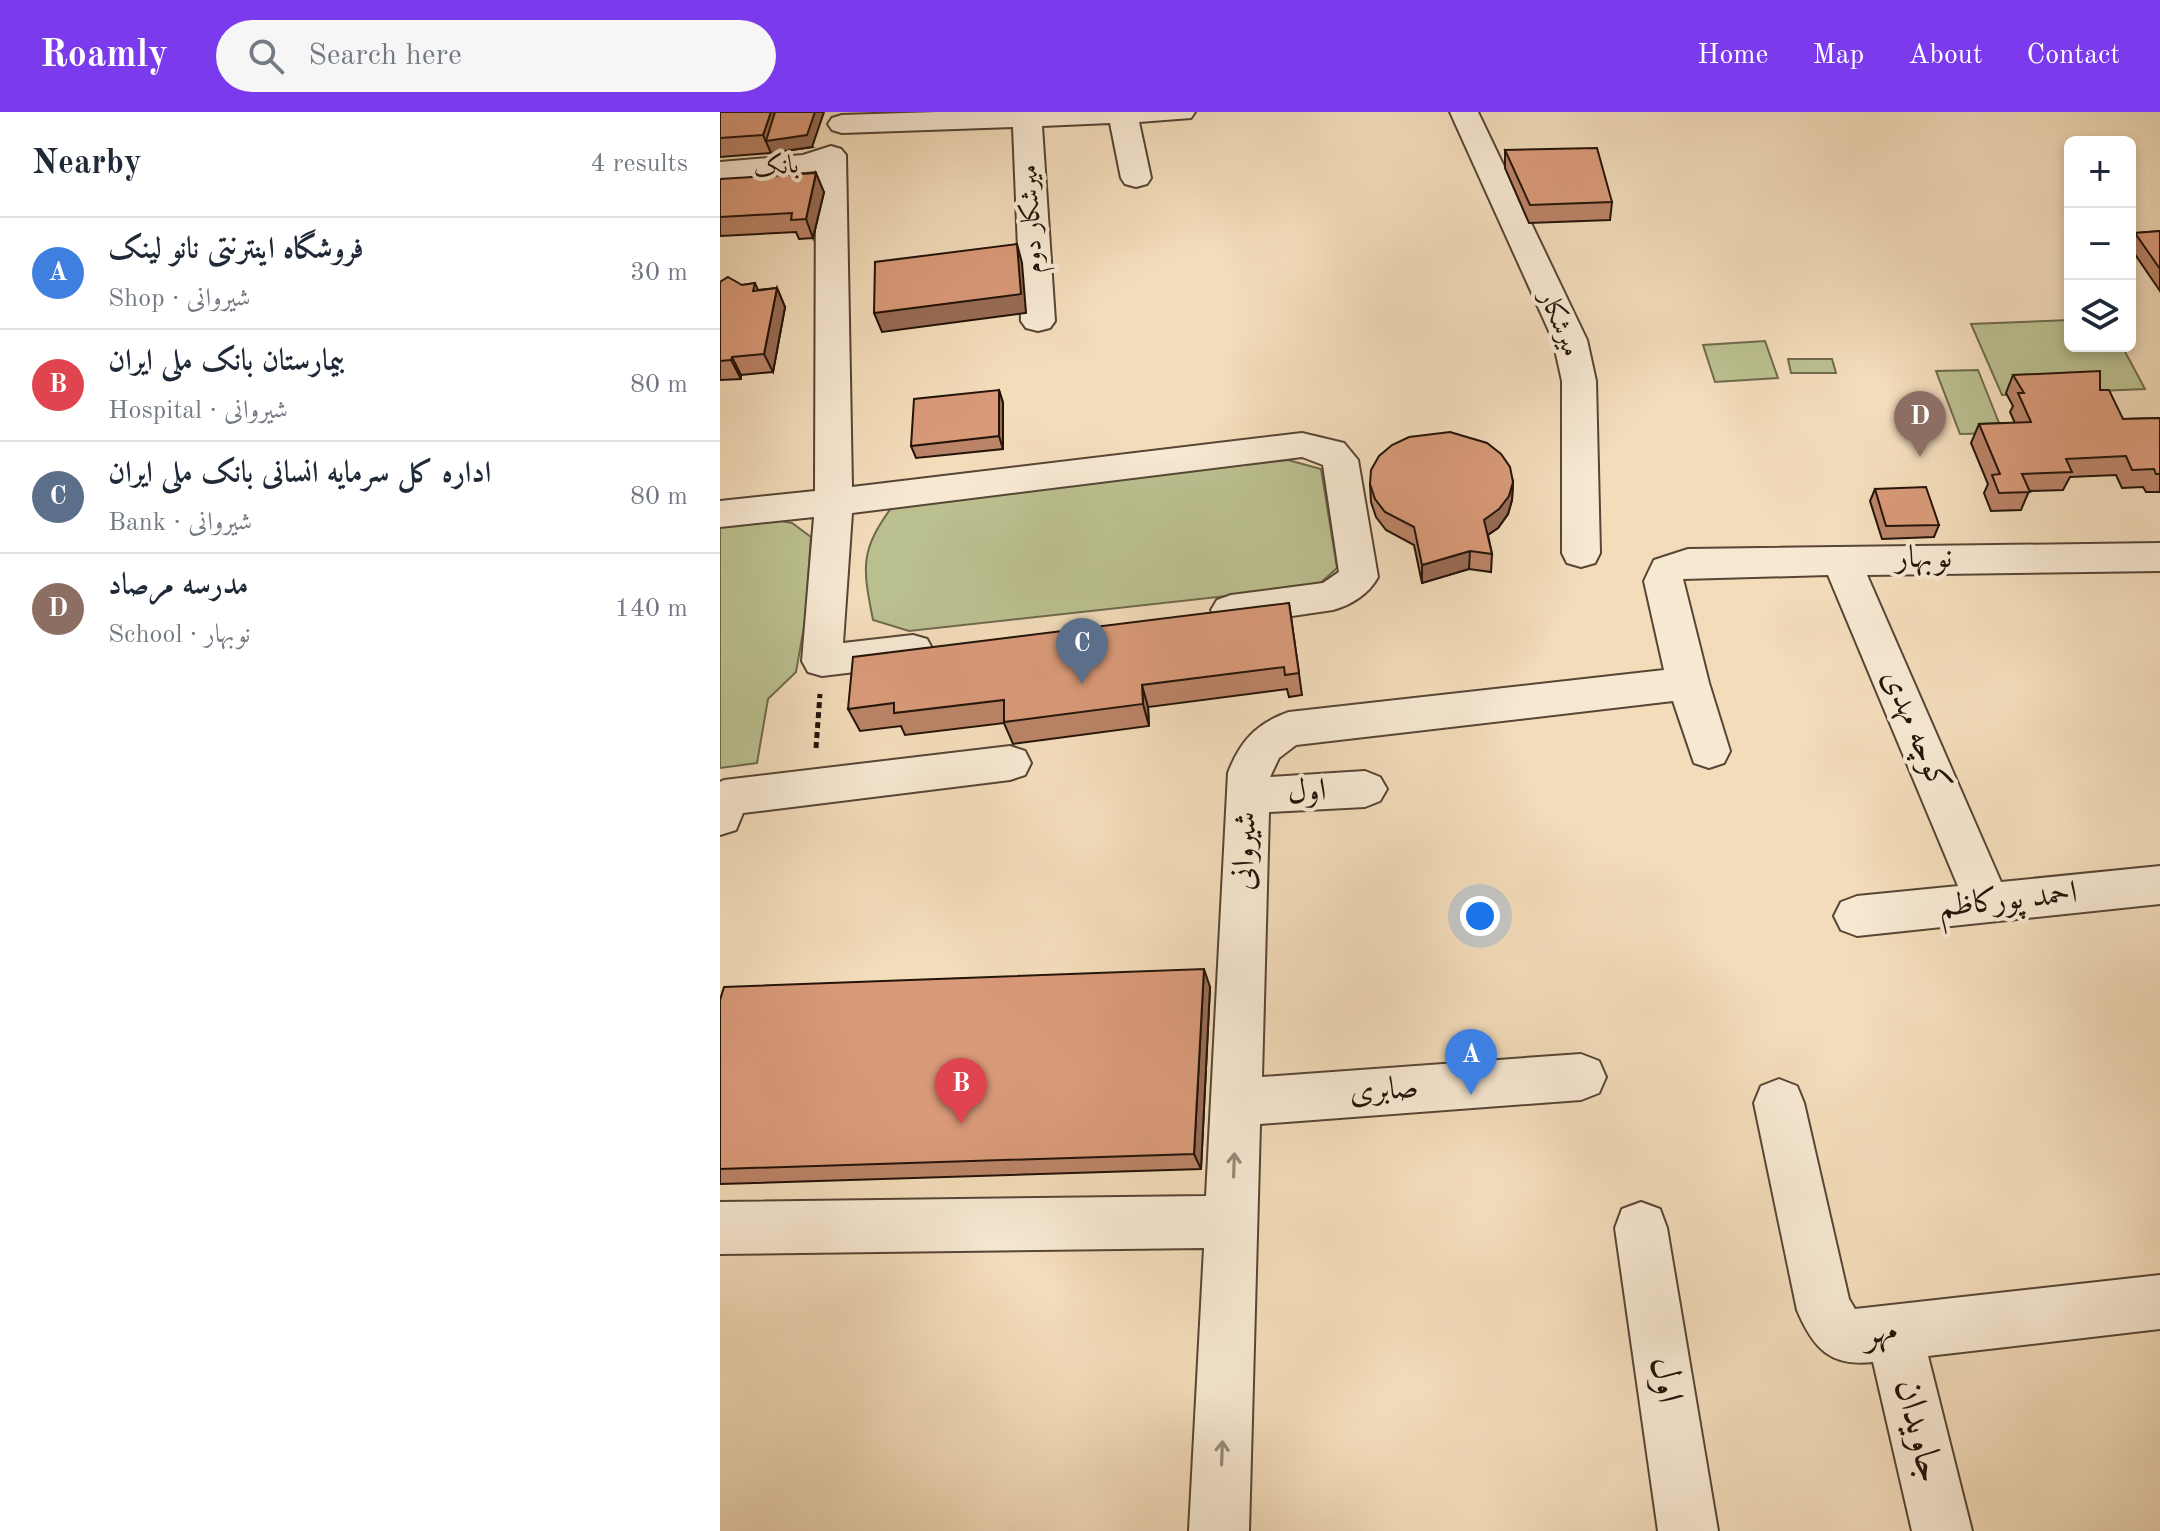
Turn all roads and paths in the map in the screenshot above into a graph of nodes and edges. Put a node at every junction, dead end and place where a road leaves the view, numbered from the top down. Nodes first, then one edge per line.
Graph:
1 (1181, 112) edge
2 (1464, 112) edge
3 (1123, 114) junction
4 (1027, 118) junction
5 (839, 131) edge
6 (720, 171) edge
7 (1136, 178) dead end
8 (1038, 321) dead end
9 (834, 502) junction
10 (720, 514) edge
11 (1581, 553) dead end
12 (2160, 557) edge
13 (1841, 560) junction
14 (1193, 615) edge
15 (945, 646) edge
16 (822, 661) junction
17 (1688, 683) junction
18 (1709, 751) dead end
19 (1010, 763) dead end
20 (814, 785) junction
21 (1249, 785) junction
22 (1365, 789) dead end
23 (720, 817) edge
24 (2160, 885) edge
25 (1988, 903) junction
26 (1857, 916) dead end
27 (1581, 1077) dead end
28 (1236, 1102) junction
29 (1779, 1103) dead end
30 (1231, 1222) junction
31 (720, 1228) edge
32 (1641, 1228) dead end
33 (2160, 1302) edge
34 (1894, 1332) junction
35 (1219, 1531) edge
36 (1688, 1531) edge
37 (1942, 1531) edge

1 - 3 street, بانک
2 - 11 street, میرشکار
3 - 4 street, بانک
3 - 7 street
4 - 5 street, بانک
4 - 8 street, میرشکار دوم
5 - 6 street, بانک
5 - 9 street
9 - 10 street
9 - 14 street
9 - 16 street
12 - 13 street, نوبهار
13 - 17 street, نوبهار
13 - 25 street, کوچه مهدی
15 - 16 street
16 - 20 path
17 - 18 street
17 - 21 street, شیروانی
19 - 20 street
20 - 23 street
21 - 22 street, اول
21 - 28 street, شیروانی
24 - 25 street, احمد پورکاظم
25 - 26 street, احمد پورکاظم
27 - 28 street, صابری
30 -> 28 street, شیروانی
29 - 34 street, مهر
30 - 31 street
35 -> 30 street, شیروانی
32 - 36 street, اول
33 - 34 street, مهر
34 - 37 street, جاویدان

